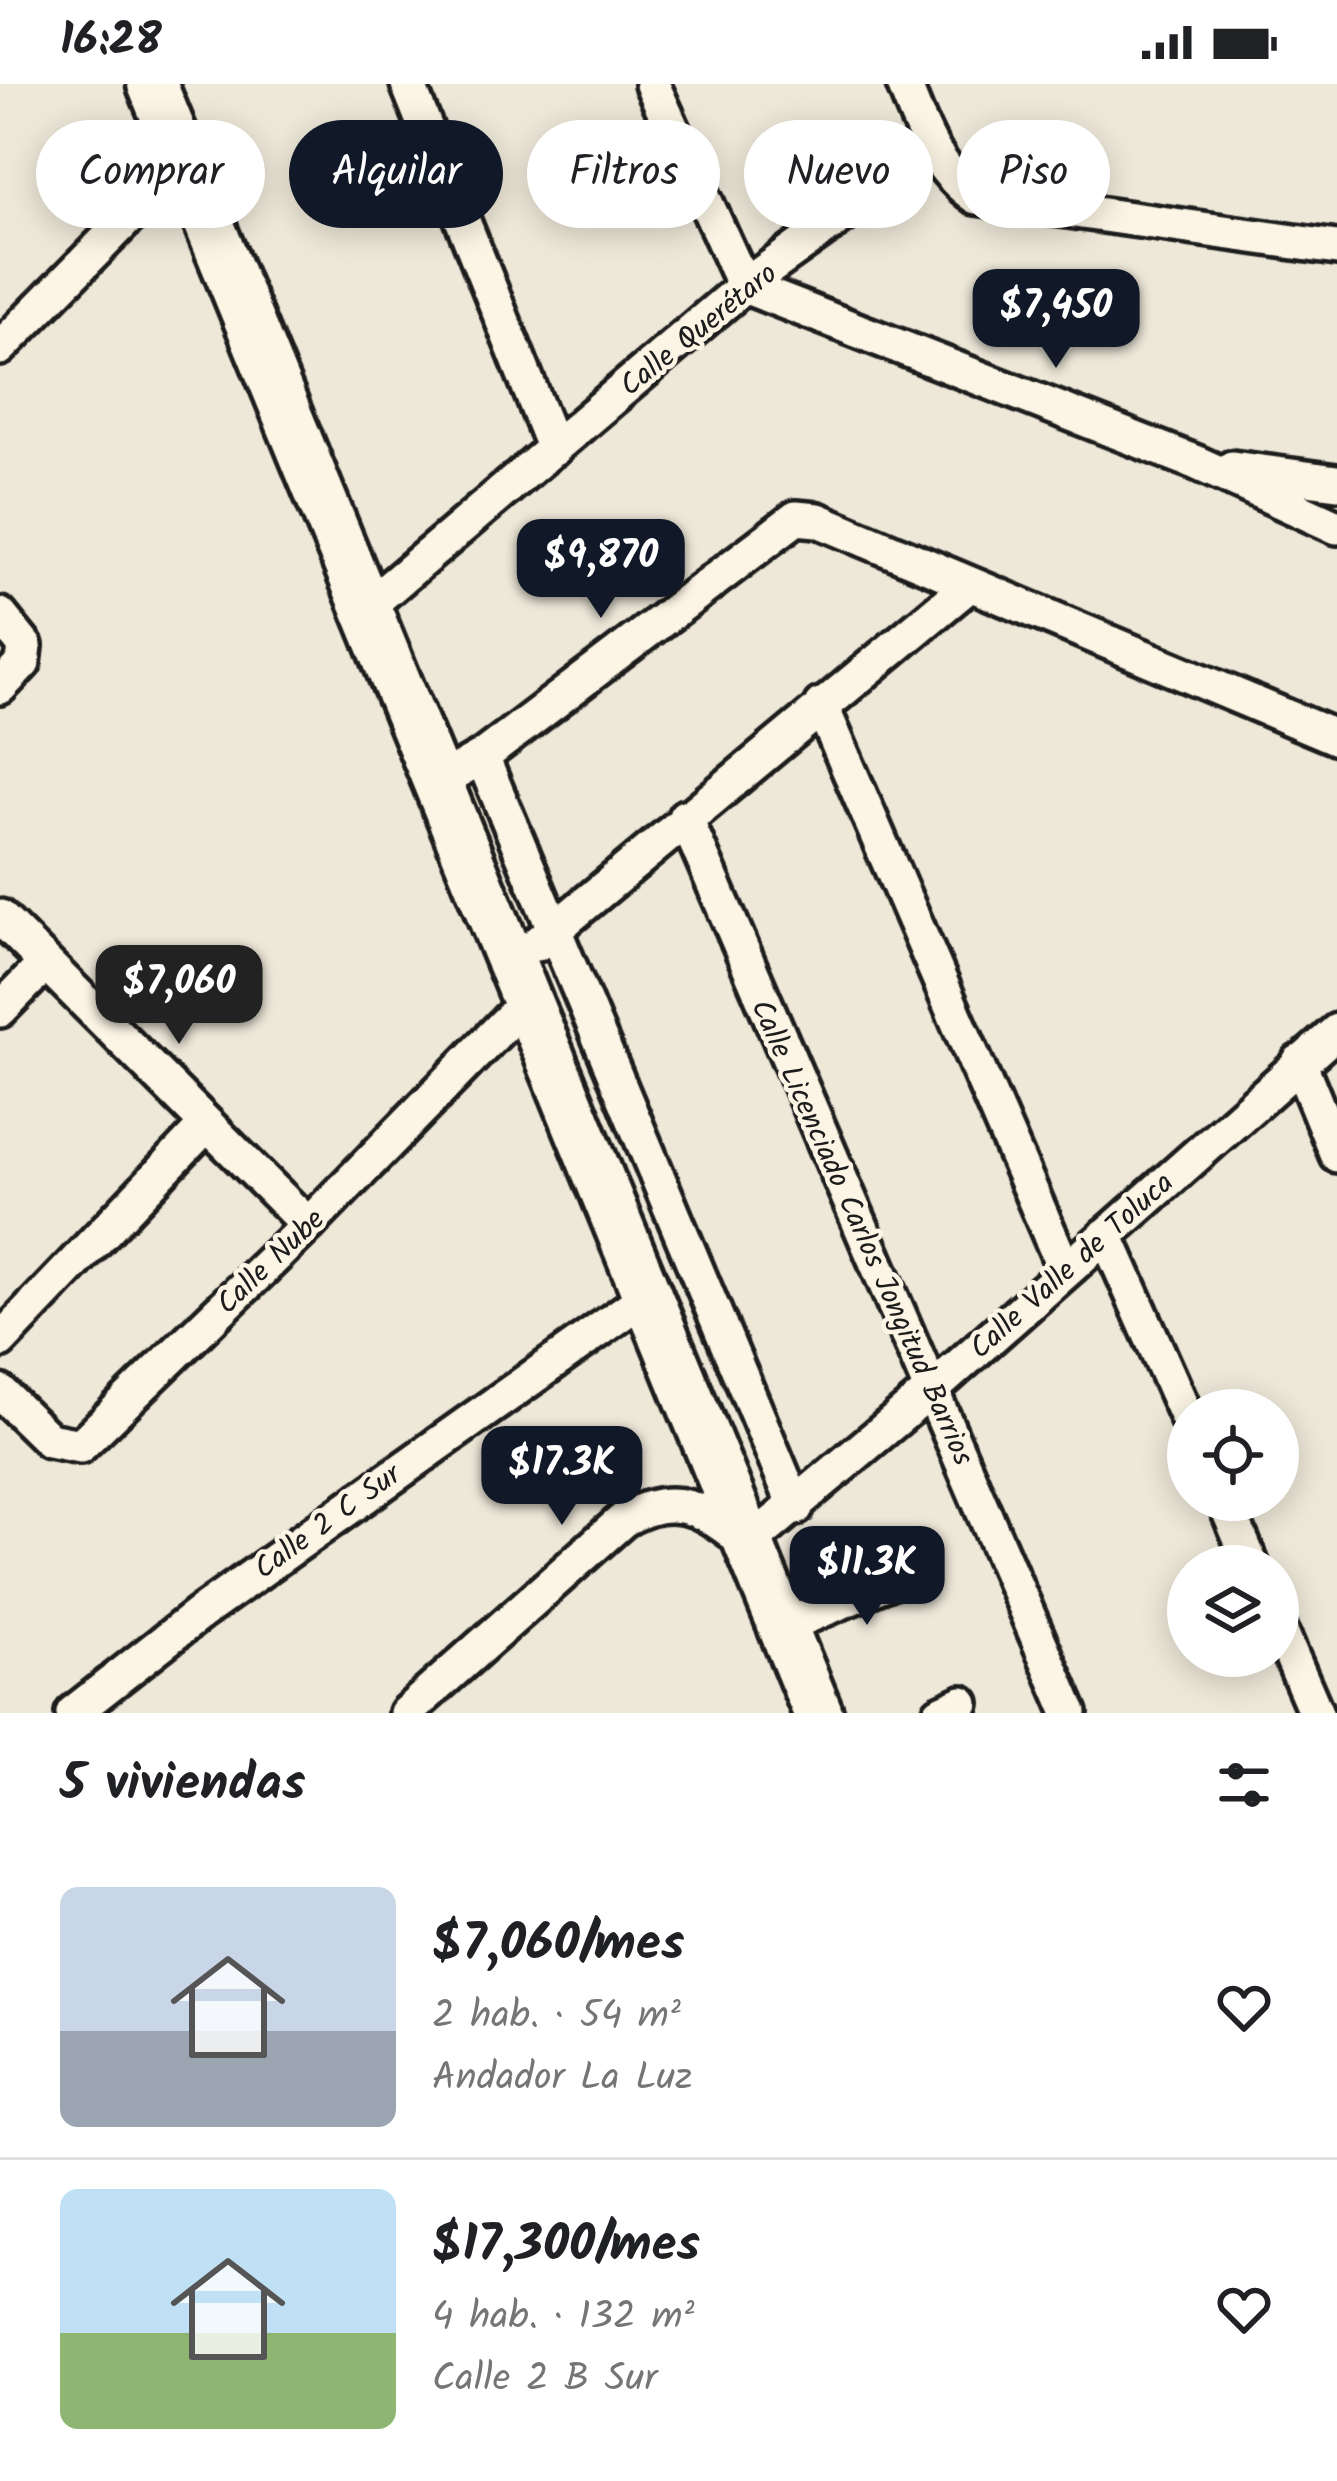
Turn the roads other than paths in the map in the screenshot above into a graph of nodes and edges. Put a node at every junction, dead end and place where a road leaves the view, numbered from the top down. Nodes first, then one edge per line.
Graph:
1 (152, 84) edge
2 (407, 84) edge
3 (652, 84) edge
4 (904, 84) edge
5 (167, 120) edge
6 (919, 120) edge
7 (933, 154) edge
8 (118, 228) edge
9 (211, 228) edge
10 (825, 228) edge
11 (1337, 248) edge
12 (744, 286) junction
13 (0, 348) edge
14 (554, 449) junction
15 (1197, 463) junction
16 (1337, 482) edge
17 (1337, 527) edge
18 (970, 584) junction
19 (366, 608) junction
20 (0, 615) edge
21 (0, 687) edge
22 (821, 705) junction
23 (1337, 738) edge
24 (482, 757) junction
25 (438, 782) junction
26 (685, 817) junction
27 (0, 917) edge
28 (554, 930) junction
29 (46, 963) junction
30 (519, 983) junction
31 (0, 1010) edge
32 (1337, 1030) edge
33 (1299, 1062) junction
34 (207, 1124) junction
35 (1337, 1154) edge
36 (308, 1225) junction
37 (1106, 1234) junction
38 (1065, 1270) junction
39 (647, 1296) junction
40 (0, 1341) edge
41 (934, 1388) junction
42 (1174, 1389) edge
43 (0, 1392) edge
44 (796, 1508) junction
45 (748, 1544) junction
46 (895, 1579) dead end
47 (782, 1627) junction
48 (1299, 1674) edge
49 (803, 1706) edge
50 (74, 1713) edge
51 (406, 1713) edge
52 (1070, 1713) edge
53 (1316, 1713) edge

1 - 5 main road
2 - 14 street
3 - 12 street
4 - 6 street
7 - 11 street
8 - 13 street
9 - 19 main road
10 - 12 street, Calle Querétaro
12 - 14 street, Calle Querétaro
12 - 15 street
14 - 19 street, Calle Querétaro
15 - 16 street
15 - 17 street
18 - 22 street, Calle Nube
18 - 23 street
18 - 24 street
19 - 25 main road
20 - 21 street
22 - 26 street, Calle Nube
22 - 38 street
24 - 25 street
24 - 28 street
25 - 30 main road
26 - 28 street, Calle Nube
26 - 41 street, Calle Licenciado Carlos Jongitud Barrios
27 - 29 street
28 - 30 street, Calle Nube
28 - 44 street
29 - 31 street
29 - 34 street
30 - 36 street, Calle Nube
30 - 39 main road
32 - 33 street, Calle Valle de Toluca
33 - 35 street
33 - 37 street, Calle Valle de Toluca
34 - 36 street
34 - 40 street
36 - 43 street, Calle Nube
37 - 38 street, Calle Valle de Toluca
37 - 42 street
38 - 41 street, Calle Valle de Toluca
39 - 45 main road
39 - 50 street, Calle 2 C Sur
41 - 44 street, Calle Valle de Toluca
41 - 52 street, Calle Licenciado Carlos Jongitud Barrios
44 - 45 street, Calle Valle de Toluca
45 - 47 main road
45 - 51 street
46 - 47 street
47 - 49 main road
48 - 53 street

